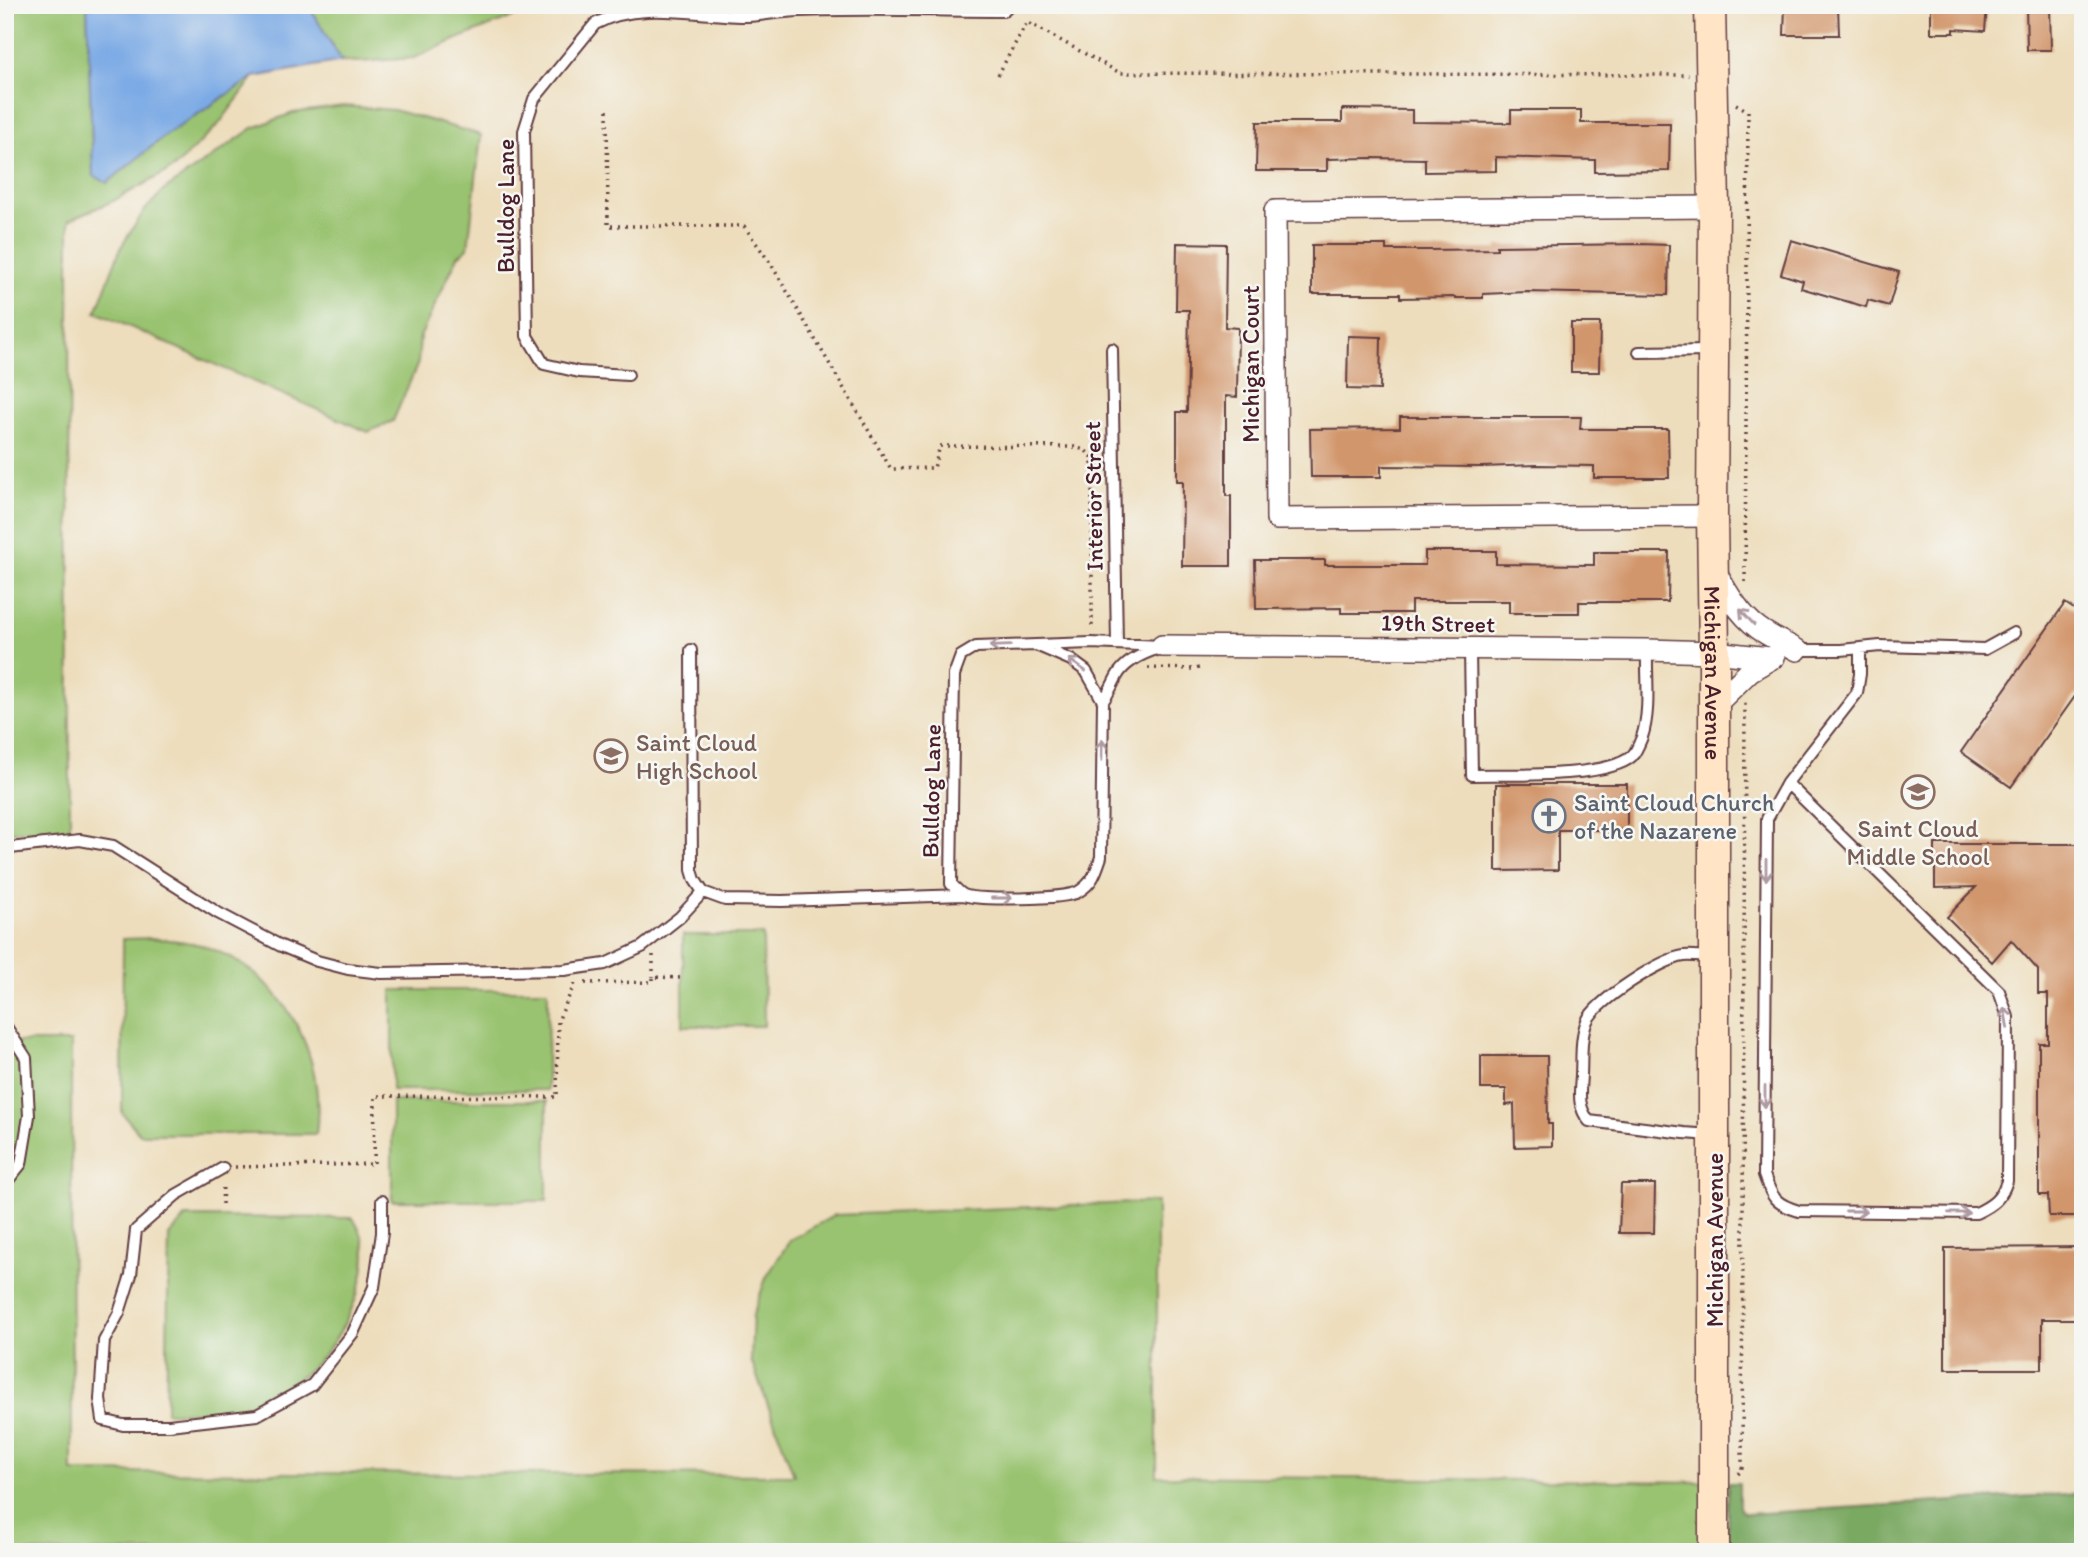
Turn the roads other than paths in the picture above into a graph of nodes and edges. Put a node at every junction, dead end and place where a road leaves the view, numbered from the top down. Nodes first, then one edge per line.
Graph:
1 (708, 5) edge
2 (773, 5) edge
3 (1010, 5) edge
4 (1710, 5) edge
5 (683, 10) junction
6 (797, 11) junction
7 (1714, 207) junction
8 (1112, 349) dead end
9 (1713, 351) junction
10 (1639, 352) dead end
11 (628, 375) dead end
12 (1712, 516) junction
13 (1713, 567) junction
14 (2014, 633) dead end
15 (1117, 643) junction
16 (1036, 645) junction
17 (1162, 646) junction
18 (691, 649) dead end
19 (1470, 649) junction
20 (1797, 649) junction
21 (1860, 649) junction
22 (1647, 650) junction
23 (1714, 652) junction
24 (1770, 658) junction
25 (1103, 701) junction
26 (1714, 706) junction
27 (1787, 783) junction
28 (5, 853) edge
29 (703, 892) junction
30 (964, 895) junction
31 (1714, 957) junction
32 (5, 1026) edge
33 (1714, 1135) junction
34 (223, 1168) road end
35 (5, 1184) edge
36 (382, 1201) dead end
37 (1714, 1552) edge

1 - 5 lane
2 - 6 lane
3 - 6 lane, Bulldog Lane
4 - 7 street, Michigan Avenue
5 - 6 lane, Bulldog Lane
5 - 11 lane, Bulldog Lane
7 - 9 street, Michigan Avenue
7 - 12 street, Michigan Court
8 - 15 lane, Interior Street
9 - 10 lane
9 - 12 street, Michigan Avenue
12 - 13 street, Michigan Avenue
20 -> 13 street
13 - 23 street, Michigan Avenue
14 - 21 lane
15 - 16 lane, Bulldog Lane
15 - 17 lane, Bulldog Lane
25 -> 16 lane, Bulldog Lane
16 -> 30 lane, Bulldog Lane
17 - 19 street, 19th Street
17 - 25 lane
18 - 29 lane
19 - 22 street, 19th Street
19 - 22 lane
20 - 21 lane
20 - 24 street
21 - 27 lane
22 - 23 street, 19th Street
23 - 24 street, 19th Street
23 - 26 street, Michigan Avenue
24 - 26 street
30 -> 25 lane
26 - 31 street, Michigan Avenue
27 -> 27 lane
28 - 29 lane
29 - 30 lane
31 - 33 street, Michigan Avenue
31 - 33 lane
32 - 35 lane
33 - 37 street, Michigan Avenue
34 - 36 lane

